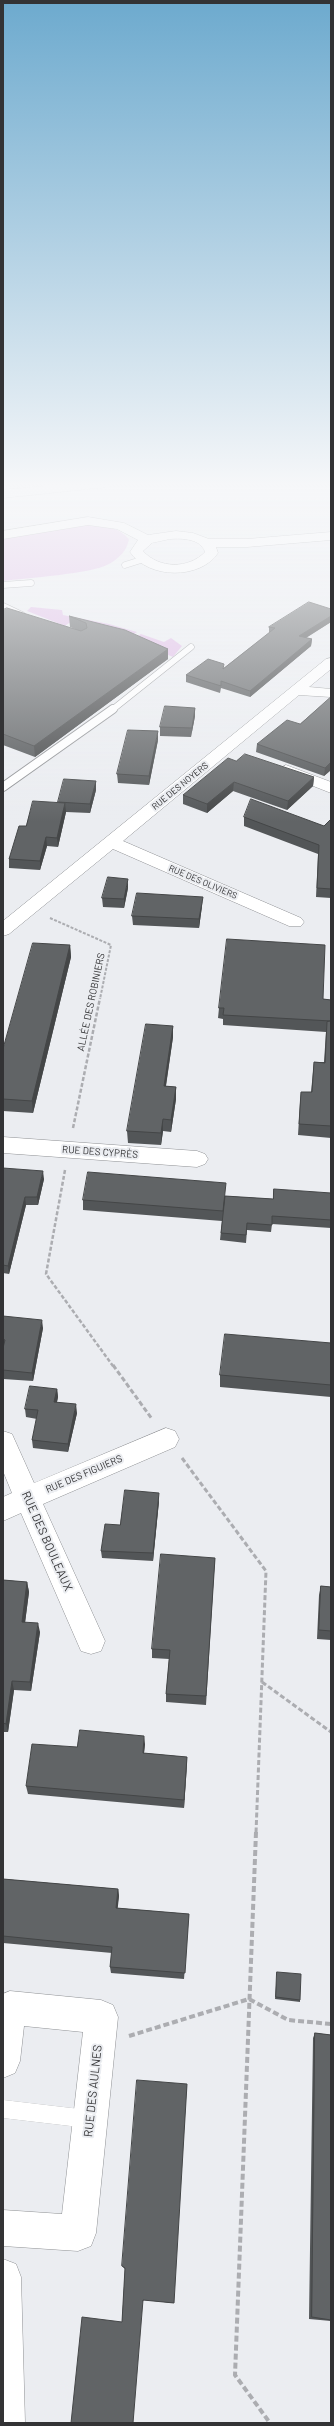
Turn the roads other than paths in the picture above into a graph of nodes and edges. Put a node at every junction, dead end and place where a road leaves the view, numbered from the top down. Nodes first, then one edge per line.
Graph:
1 (3, 606) edge
2 (33, 618) edge
3 (191, 647) dead end
4 (331, 662) edge
5 (298, 691) junction
6 (331, 693) edge
7 (268, 763) edge
8 (3, 787) edge
9 (331, 788) edge
10 (112, 842) junction
11 (295, 922) dead end
12 (3, 930) edge
13 (3, 1145) edge
14 (197, 1159) dead end
15 (166, 1439) road end
16 (3, 1442) edge
17 (28, 1498) junction
18 (3, 1509) edge
19 (91, 1641) dead end
20 (3, 2061) edge
21 (3, 2109) edge
22 (90, 2119) junction
23 (3, 2228) edge
24 (3, 2277) edge
25 (6, 2423) edge

1 - 2 lane
3 - 8 lane
4 - 5 main road, RUE DES NOYERS
5 - 6 main road
5 - 10 main road, RUE DES NOYERS
7 - 9 main road
10 - 11 main road, RUE DES OLIVIERS
10 - 12 main road, RUE DES NOYERS
13 - 14 main road, RUE DES CYPRÈS
15 - 17 main road, RUE DES FIGUIERS
16 - 17 main road, RUE DES BOULEAUX
17 - 18 main road, RUE DES FIGUIERS
17 - 19 main road, RUE DES BOULEAUX
20 - 22 main road, RUE DES AULNES
21 - 22 lane
22 - 23 main road, RUE DES AULNES
24 - 25 main road

